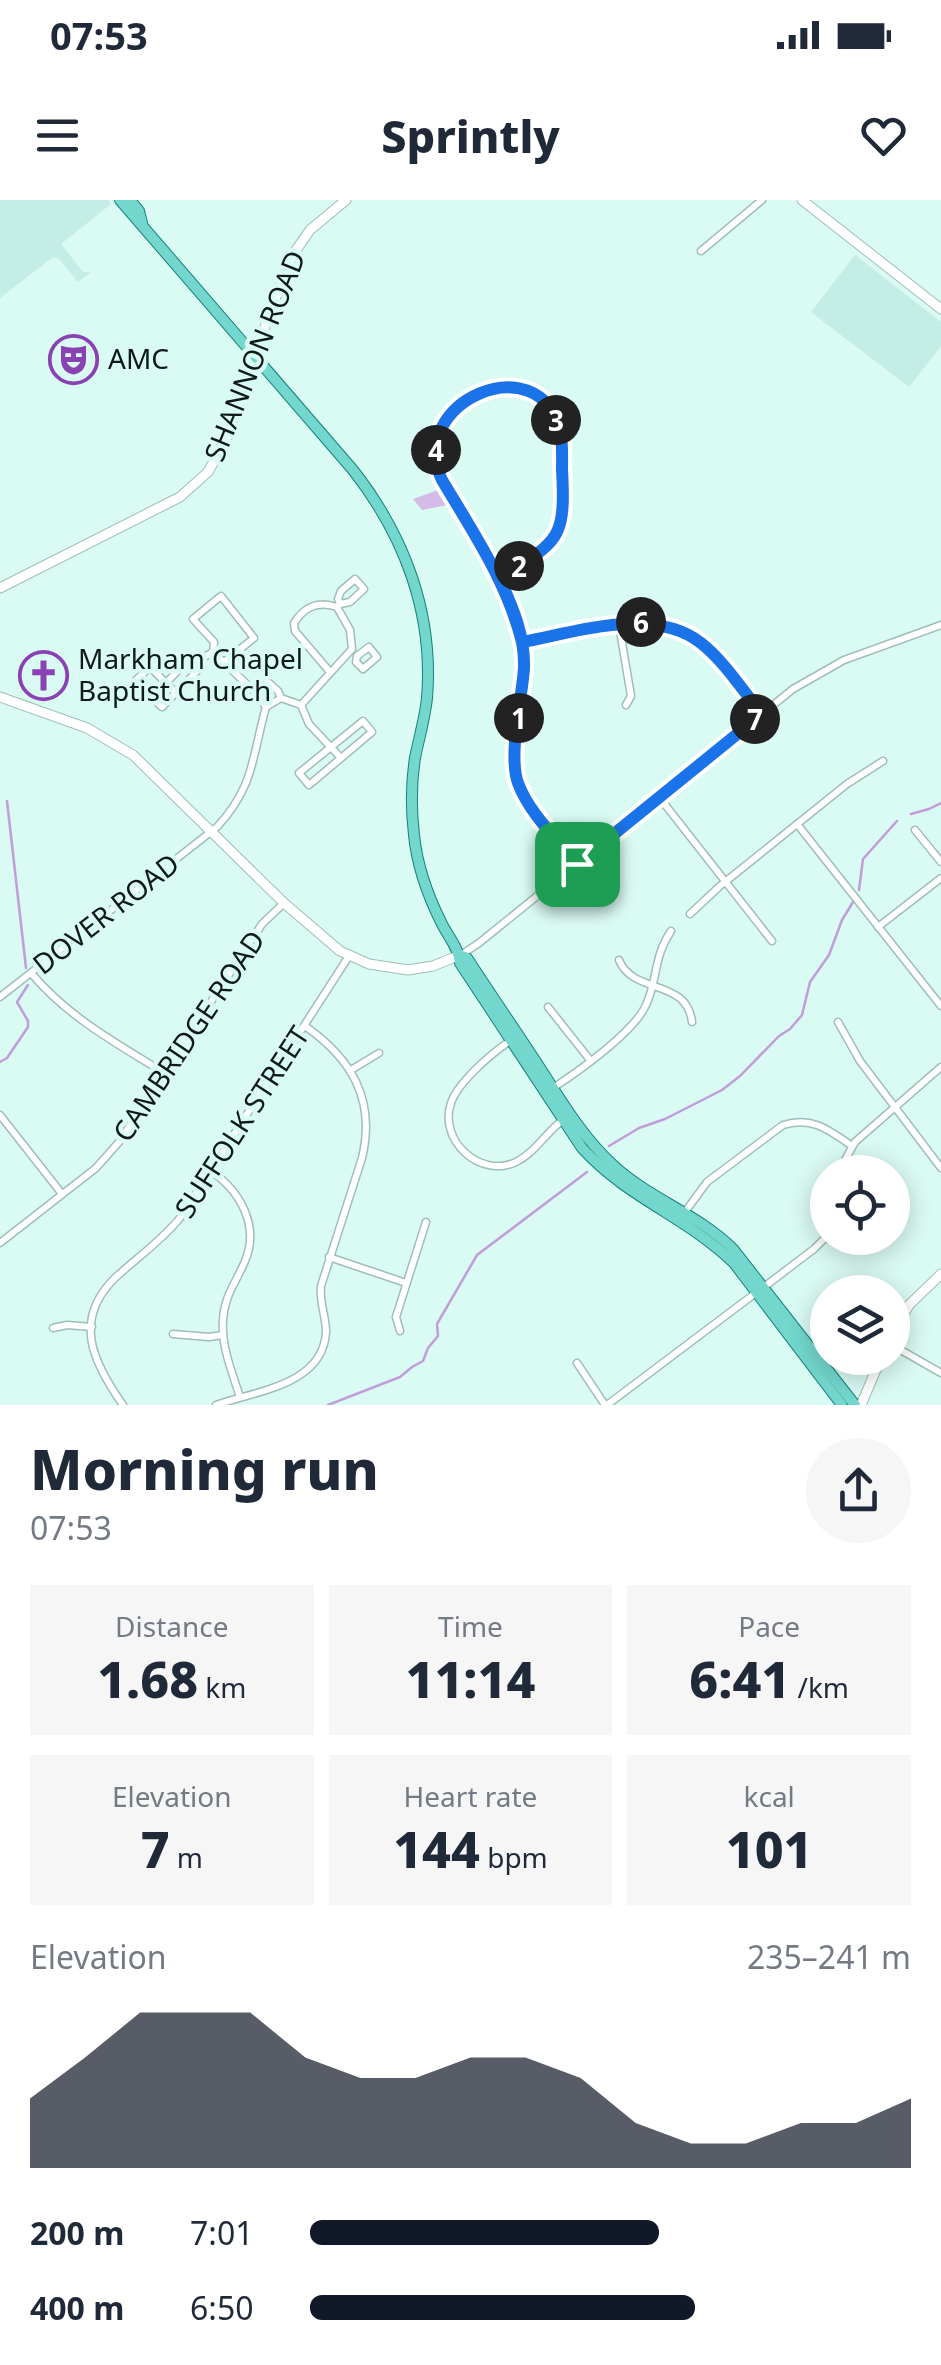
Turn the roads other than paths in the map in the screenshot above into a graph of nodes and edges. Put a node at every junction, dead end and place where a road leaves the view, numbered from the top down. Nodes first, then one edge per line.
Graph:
1 (120, 200) edge
2 (130, 200) edge
3 (346, 200) edge
4 (762, 200) edge
5 (802, 200) edge
6 (142, 224) junction
7 (701, 251) dead end
8 (941, 308) edge
9 (256, 355) junction
10 (500, 579) junction
11 (0, 588) edge
12 (941, 624) edge
13 (619, 625) junction
14 (522, 642) junction
15 (212, 652) junction
16 (199, 660) junction
17 (224, 662) junction
18 (330, 672) junction
19 (166, 683) junction
20 (176, 692) junction
21 (255, 692) junction
22 (0, 698) edge
23 (281, 698) junction
24 (626, 705) dead end
25 (301, 706) junction
26 (266, 707) junction
27 (762, 714) junction
28 (332, 747) junction
29 (341, 758) junction
30 (883, 761) dead end
31 (658, 797) junction
32 (797, 824) junction
33 (915, 830) dead end
34 (212, 831) junction
35 (941, 862) edge
36 (577, 864) junction
37 (941, 878) edge
38 (726, 882) junction
39 (284, 903) junction
40 (690, 914) dead end
41 (878, 927) junction
42 (671, 931) dead end
43 (772, 941) dead end
44 (460, 955) junction
45 (349, 956) junction
46 (620, 960) dead end
47 (30, 973) junction
48 (652, 985) junction
49 (0, 997) edge
50 (941, 1006) edge
51 (548, 1008) dead end
52 (692, 1022) dead end
53 (838, 1022) dead end
54 (305, 1026) junction
55 (510, 1040) junction
56 (379, 1053) dead end
57 (590, 1060) junction
58 (941, 1067) edge
59 (351, 1070) junction
60 (166, 1074) junction
61 (553, 1088) junction
62 (252, 1107) junction
63 (895, 1107) junction
64 (260, 1113) dead end
65 (0, 1115) edge
66 (563, 1120) junction
67 (852, 1146) junction
68 (848, 1155) edge
69 (941, 1168) edge
70 (212, 1172) junction
71 (62, 1194) junction
72 (685, 1212) junction
73 (426, 1222) dead end
74 (0, 1243) edge
75 (810, 1252) edge
76 (330, 1258) junction
77 (941, 1274) edge
78 (406, 1283) junction
79 (761, 1290) junction
80 (910, 1305) edge
81 (92, 1327) junction
82 (53, 1328) dead end
83 (400, 1332) dead end
84 (173, 1334) dead end
85 (222, 1335) junction
86 (910, 1355) edge
87 (576, 1363) dead end
88 (941, 1373) edge
89 (873, 1375) edge
90 (240, 1397) junction
91 (123, 1405) edge
92 (216, 1405) edge
93 (606, 1405) edge
94 (842, 1405) edge
95 (858, 1405) edge

1 - 6 main road
2 - 6 main road
3 - 9 street, SHANNON ROAD
4 - 7 street
5 - 8 street
6 - 9 main road
9 - 11 street, SHANNON ROAD
9 - 44 main road
10 - 10 street
10 - 14 street
12 - 27 street
13 - 14 street
13 - 24 street
13 - 27 street
14 - 36 street
15 - 16 street
15 - 17 street
15 - 17 street
16 - 19 street
16 - 20 street
17 - 21 street
18 - 18 street
18 - 25 street
19 - 20 street
19 - 20 street
21 - 23 street
21 - 26 street
22 - 34 street
23 - 25 street
23 - 26 street
25 - 28 street
26 - 34 street, DOVER ROAD
27 - 31 street
28 - 29 street
28 - 29 street
28 - 29 street
30 - 32 street
31 - 36 street
31 - 38 street
32 - 38 street
32 - 41 street
33 - 35 street
34 - 39 street
34 - 47 street, DOVER ROAD
36 - 44 street
37 - 41 street
38 - 40 street
38 - 43 street
39 - 45 street
39 - 60 street, CAMBRIDGE ROAD
41 - 50 street
42 - 48 street
44 - 45 street
44 - 55 main road
44 - 61 main road
45 - 54 street, SUFFOLK STREET
46 - 48 street
47 - 49 street, DOVER ROAD
47 - 60 street
48 - 52 street
48 - 57 street
51 - 57 street
53 - 63 street
54 - 59 street
54 - 62 street, SUFFOLK STREET
55 - 66 main road
55 - 66 street
56 - 59 street
57 - 61 street
58 - 63 street
59 - 76 street
60 - 71 street, CAMBRIDGE ROAD
61 - 72 main road
62 - 64 street
62 - 70 street, SUFFOLK STREET
63 - 67 street
63 - 69 street
65 - 71 street
66 - 79 main road
67 - 68 street
67 - 72 street
70 - 81 street, SUFFOLK STREET
70 - 85 street
71 - 74 street, CAMBRIDGE ROAD
72 - 79 main road
73 - 78 street
75 - 79 street
76 - 78 street
76 - 90 street
77 - 80 street
78 - 83 street
79 - 93 street
79 - 94 main road
79 - 95 main road
81 - 82 street
81 - 91 street
84 - 85 street
85 - 90 street
86 - 88 street
87 - 93 street
89 - 95 street
90 - 92 street

